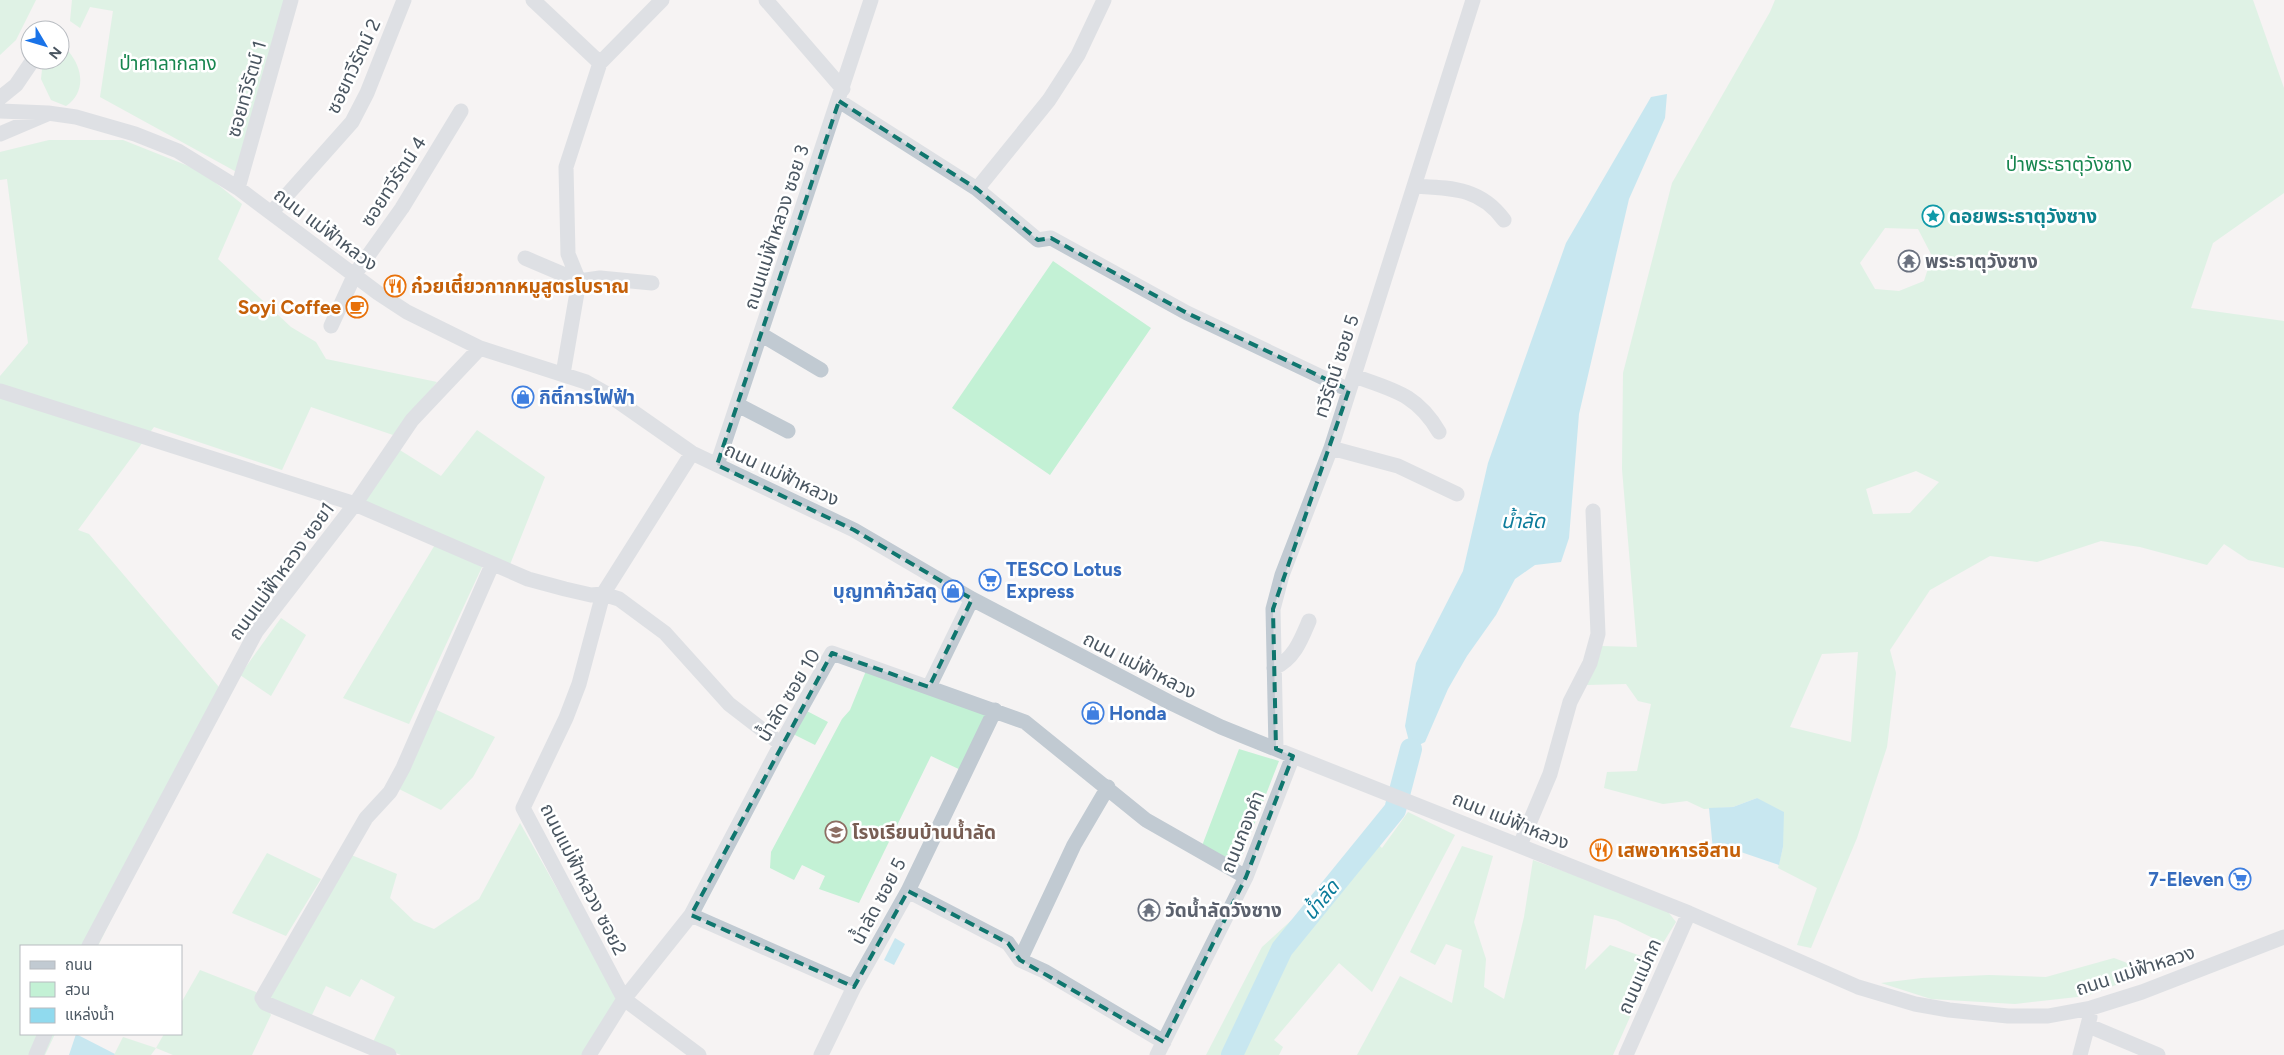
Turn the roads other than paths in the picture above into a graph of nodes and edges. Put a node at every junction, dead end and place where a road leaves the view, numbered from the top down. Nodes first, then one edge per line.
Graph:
1 (291, 0) edge
2 (404, 0) edge
3 (533, 0) edge
4 (662, 0) edge
5 (766, 0) edge
6 (871, 0) edge
7 (1104, 0) edge
8 (1473, 0) edge
9 (600, 64) junction
10 (26, 70) edge
11 (841, 95) junction
12 (0, 98) edge
13 (0, 111) edge
14 (461, 111) dead end
15 (48, 113) junction
16 (0, 134) edge
17 (1414, 186) junction
18 (238, 188) junction
19 (977, 189) junction
20 (271, 213) junction
21 (1504, 220) dead end
22 (525, 258) dead end
23 (355, 274) junction
24 (579, 281) junction
25 (652, 283) dead end
26 (331, 326) dead end
27 (762, 335) junction
28 (480, 348) junction
29 (821, 370) dead end
30 (563, 374) junction
31 (1352, 383) junction
32 (0, 391) edge
33 (738, 404) junction
34 (788, 431) dead end
35 (1439, 432) dead end
36 (1331, 448) junction
37 (692, 453) junction
38 (718, 466) junction
39 (1457, 494) dead end
40 (355, 504) junction
41 (1593, 511) dead end
42 (492, 566) junction
43 (603, 594) junction
44 (972, 600) junction
45 (1309, 621) dead end
46 (1274, 668) junction
47 (929, 687) junction
48 (996, 710) junction
49 (781, 744) junction
50 (1276, 749) junction
51 (1293, 756) junction
52 (1108, 787) junction
53 (1520, 845) junction
54 (1246, 878) junction
55 (908, 891) junction
56 (1689, 913) junction
57 (691, 915) junction
58 (2284, 937) edge
59 (90, 945) edge
60 (1020, 960) junction
61 (854, 988) junction
62 (624, 999) junction
63 (2091, 1008) junction
64 (2089, 1026) junction
65 (45, 1035) edge
66 (1161, 1048) edge
67 (2142, 1052) edge
68 (36, 1055) edge
69 (390, 1055) edge
70 (589, 1055) edge
71 (699, 1055) edge
72 (821, 1055) edge
73 (1626, 1055) edge
74 (2080, 1055) edge
75 (2158, 1055) edge

1 - 18 street, ซอยทวีรัตน์ 1
2 - 20 street, ซอยทวีรัตน์ 2
3 - 9 street
4 - 9 street
5 - 11 street
6 - 11 street, ถนนแม่ฟ้าหลวง ซอย 3
7 - 19 street
8 - 17 street, ทวีรัตน์ ซอย 5
9 - 24 street
10 - 12 street
11 - 19 street
11 - 27 street, ถนนแม่ฟ้าหลวง ซอย 3
13 - 15 street, ถนน แม่ฟ้าหลวง
14 - 23 street, ซอยทวีรัตน์ 4
15 - 16 street
15 - 18 street, ถนน แม่ฟ้าหลวง
17 - 21 street
17 - 31 street, ทวีรัตน์ ซอย 5
18 - 20 street, ถนน แม่ฟ้าหลวง
19 - 31 street
20 - 23 street, ถนน แม่ฟ้าหลวง
22 - 24 street
23 - 26 street, ซอยทวีรัตน์ 4
23 - 28 street, ถนน แม่ฟ้าหลวง
24 - 25 street
24 - 30 street
27 - 29 street
27 - 33 street, ถนนแม่ฟ้าหลวง ซอย 3
28 - 30 street, ถนน แม่ฟ้าหลวง
28 - 40 street, ถนนแม่ฟ้าหลวง ซอย1
30 - 37 street, ถนน แม่ฟ้าหลวง
31 - 35 street
31 - 36 street, ทวีรัตน์ ซอย 5
32 - 40 street
33 - 34 street
33 - 38 street, ถนนแม่ฟ้าหลวง ซอย 3
36 - 39 street
36 - 46 street, ทวีรัตน์ ซอย 5
37 - 38 street, ถนน แม่ฟ้าหลวง
37 - 43 street, ถนนแม่ฟ้าหลวง ซอย2
38 - 44 street, ถนน แม่ฟ้าหลวง
40 - 42 street
40 - 59 street, ถนนแม่ฟ้าหลวง ซอย1
41 - 53 street
42 - 43 street
42 - 69 street
43 - 49 street
43 - 62 street, ถนนแม่ฟ้าหลวง ซอย2
44 - 47 street
44 - 50 street, ถนน แม่ฟ้าหลวง
45 - 46 street
46 - 50 street, ทวีรัตน์ ซอย 5
47 - 48 street, น้ำลัด ซอย 10
47 - 49 street, น้ำลัด ซอย 10
48 - 52 street, น้ำลัด ซอย 10
48 - 55 street, น้ำลัด ซอย 5
49 - 57 street, น้ำลัด ซอย 10
50 - 51 street, ถนน แม่ฟ้าหลวง
51 - 53 street, ถนน แม่ฟ้าหลวง
51 - 54 street, ถนนกองคำ
52 - 54 street, น้ำลัด ซอย 10
52 - 60 street
53 - 56 street, ถนน แม่ฟ้าหลวง
54 - 66 street, ถนนกองคำ
55 - 60 street
55 - 61 street, น้ำลัด ซอย 5
56 - 63 street, ถนน แม่ฟ้าหลวง
56 - 73 street, ถนนแม่กก
57 - 61 street
57 - 62 street, น้ำลัด ซอย 10
58 - 63 street, ถนน แม่ฟ้าหลวง
60 - 66 street
61 - 72 street, น้ำลัด ซอย 5
62 - 70 street, น้ำลัด ซอย 10
62 - 71 street
63 - 64 street
64 - 67 street
64 - 74 street
65 - 68 street
67 - 75 street

